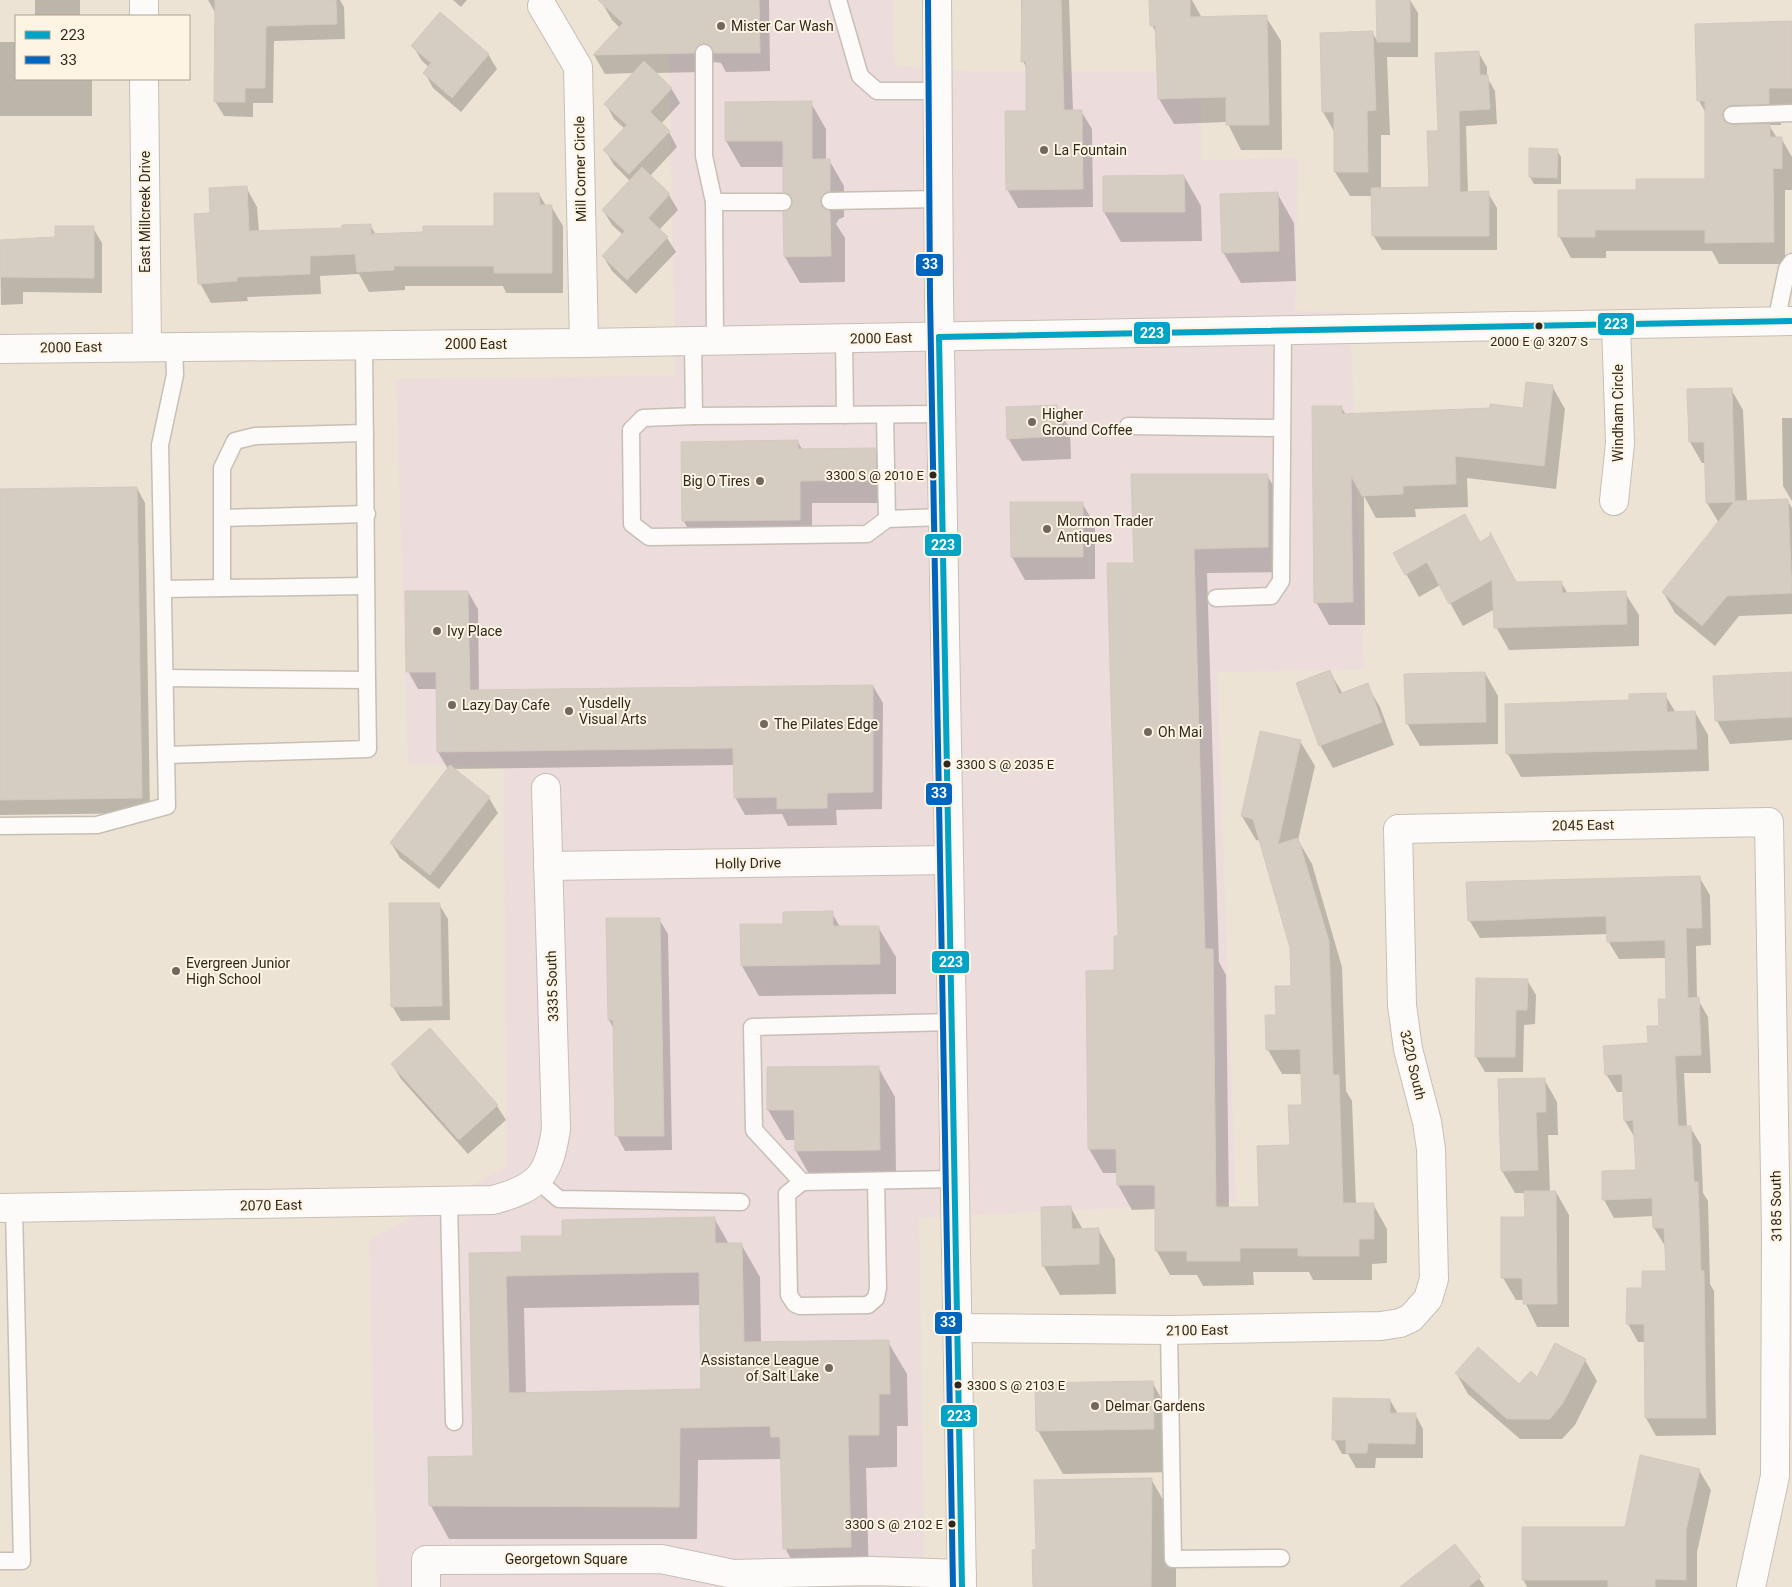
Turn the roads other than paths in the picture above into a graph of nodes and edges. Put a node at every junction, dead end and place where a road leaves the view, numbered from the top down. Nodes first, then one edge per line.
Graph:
1 (144, 0) edge
2 (838, 0) edge
3 (937, 0) edge
4 (542, 6) dead end
5 (144, 15) edge
6 (704, 53) dead end
7 (144, 80) edge
8 (938, 91) junction
9 (1792, 113) edge
10 (1732, 115) dead end
11 (938, 199) junction
12 (830, 201) dead end
13 (714, 202) junction
14 (783, 202) dead end
15 (1792, 262) edge
16 (1784, 322) edge
17 (1616, 325) junction
18 (1283, 330) junction
19 (939, 337) junction
20 (844, 338) junction
21 (704, 341) junction
22 (584, 343) junction
23 (364, 344) junction
24 (146, 346) junction
25 (174, 346) junction
26 (0, 348) edge
27 (941, 414) junction
28 (845, 415) junction
29 (885, 415) junction
30 (694, 416) junction
31 (1128, 426) dead end
32 (1281, 428) junction
33 (365, 433) junction
34 (1614, 501) dead end
35 (367, 514) junction
36 (943, 516) junction
37 (223, 518) junction
38 (887, 518) junction
39 (365, 586) junction
40 (222, 588) junction
41 (163, 589) junction
42 (1216, 598) dead end
43 (165, 678) junction
44 (366, 680) junction
45 (166, 755) junction
46 (546, 788) dead end
47 (1769, 822) joint
48 (0, 826) edge
49 (1398, 828) joint
50 (949, 860) junction
51 (548, 866) junction
52 (952, 1022) junction
53 (954, 1179) junction
54 (538, 1181) junction
55 (876, 1181) junction
56 (802, 1182) junction
57 (449, 1202) junction
58 (741, 1202) dead end
59 (7, 1208) edge
60 (1428, 1299) joint
61 (957, 1328) junction
62 (1169, 1330) junction
63 (454, 1422) dead end
64 (1281, 1558) dead end
65 (0, 1562) edge
66 (732, 1574) junction
67 (872, 1579) edge
68 (962, 1580) edge
69 (426, 1587) edge
70 (707, 1587) edge
71 (1751, 1587) edge

1 - 5 street
2 - 8 lane
3 - 8 street
4 - 22 street, Mill Corner Circle
6 - 13 lane
7 - 24 street, East Millcreek Drive
8 - 11 street
9 - 10 lane
11 - 12 lane
11 - 19 street
13 - 14 lane
13 - 21 lane
15 - 16 lane
16 - 17 street, 2000 East
17 - 18 street, 2000 East
17 - 34 street, Windham Circle
18 - 19 street, 2000 East
18 - 32 lane
19 - 20 street, 2000 East
19 - 27 street
20 - 21 street, 2000 East
20 - 28 lane
21 - 22 street, 2000 East
21 - 30 lane
22 - 23 street, 2000 East
23 - 25 street, 2000 East
23 - 33 lane
24 - 25 street, 2000 East
24 - 26 street, 2000 East
25 - 41 lane
27 - 29 lane
27 - 36 street
28 - 29 lane
28 - 30 lane
29 - 38 lane
30 - 38 lane
31 - 32 lane
32 - 42 lane
33 - 35 lane
33 - 37 lane
35 - 37 lane
35 - 39 lane
36 - 38 lane
36 - 50 street
37 - 40 lane
39 - 40 lane
39 - 44 lane
40 - 41 lane
41 - 43 lane
43 - 44 lane
43 - 45 lane
44 - 45 lane
45 - 48 lane
46 - 51 street, 3335 South
47 - 49 street, 2045 East
47 - 71 street, 3185 South
49 - 60 street, 3220 South
50 - 51 street, Holly Drive
50 - 52 street
51 - 54 street, 3335 South
52 - 53 street
52 - 56 lane
53 - 55 lane
53 - 61 street
54 - 57 street, 2070 East
54 - 58 lane
55 - 56 lane
55 - 56 lane
57 - 59 street, 2070 East
57 - 63 lane
59 - 65 lane
60 - 62 street, 2100 East
61 - 62 street, 2100 East
61 - 68 street
62 - 64 lane
66 - 67 street, Georgetown Square
66 - 69 street, Georgetown Square
66 - 70 street, Georgetown Square
67 - 68 street, Georgetown Square

